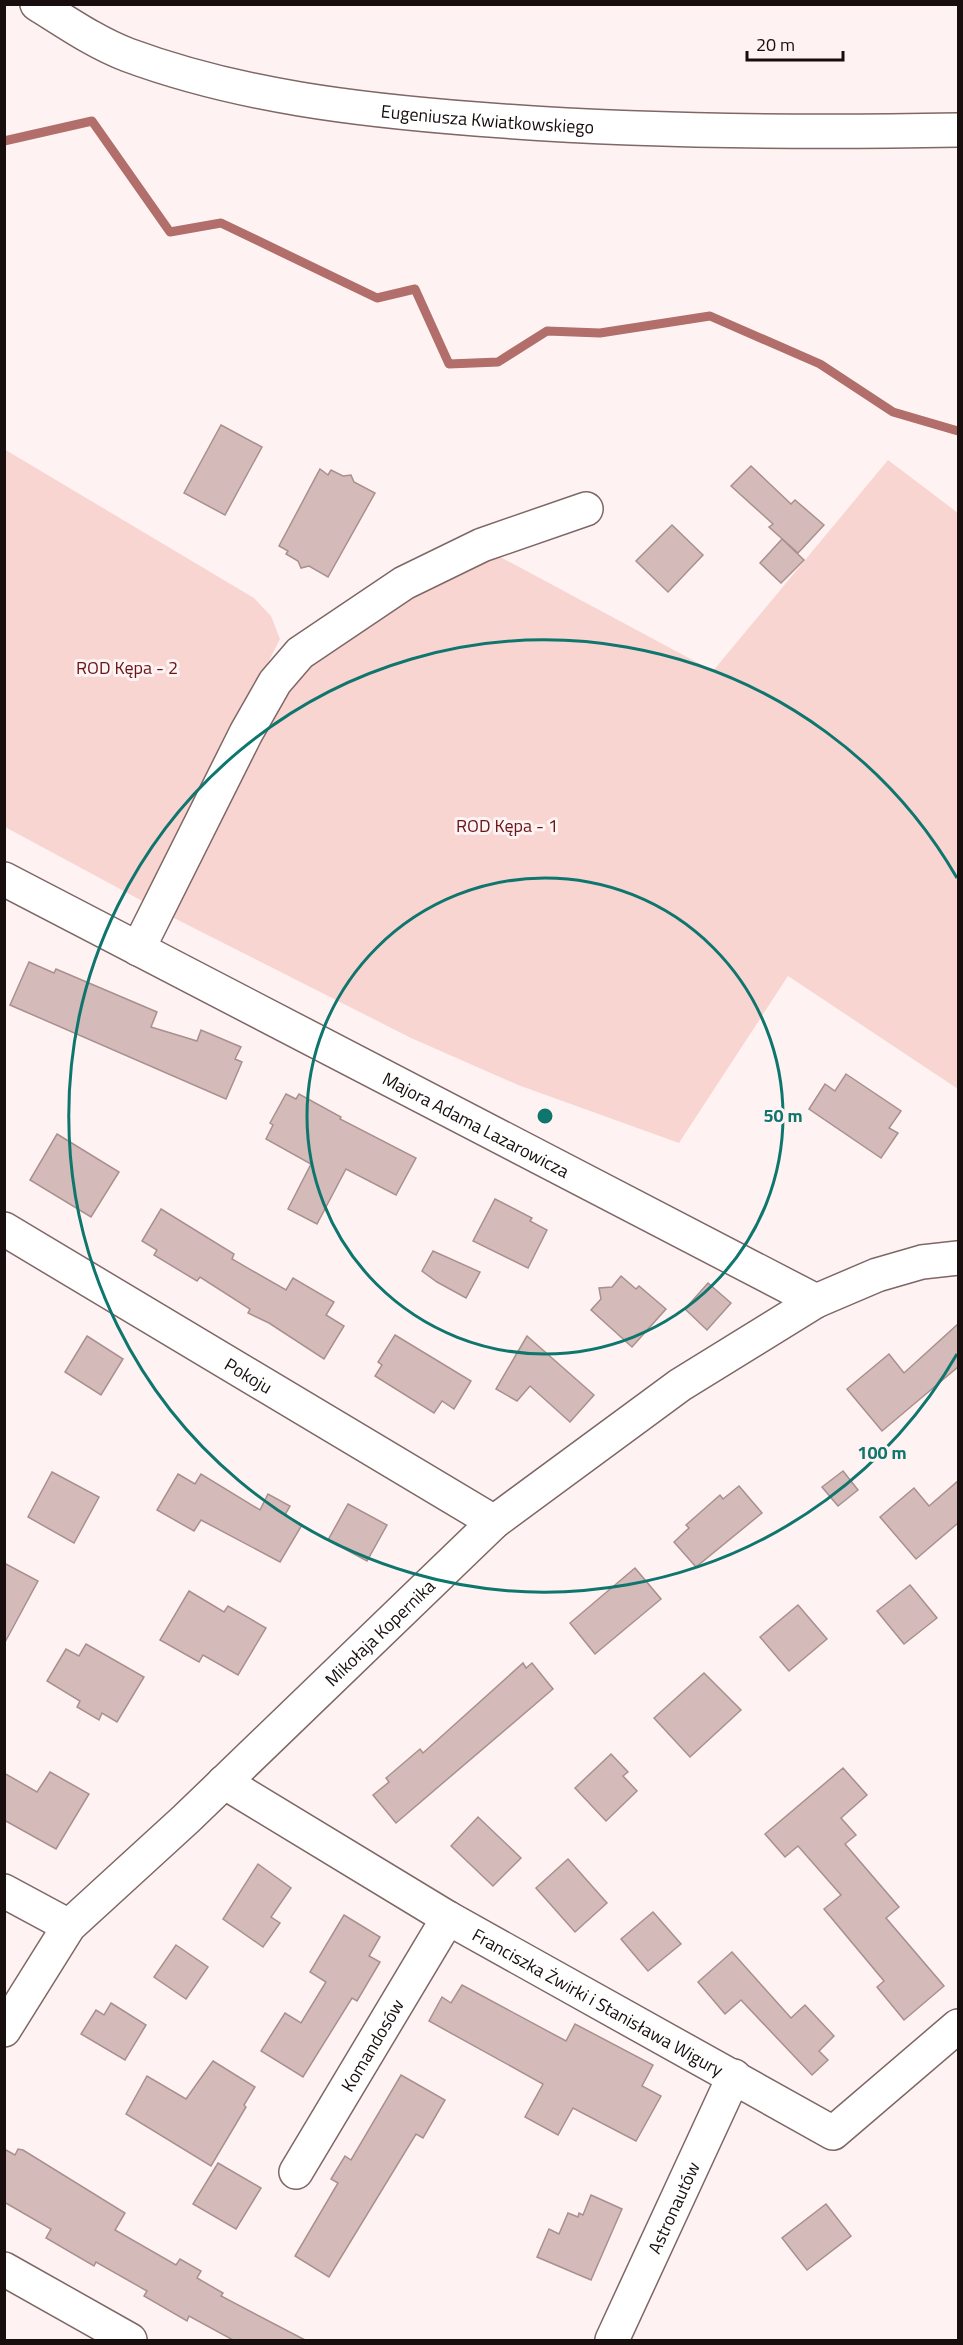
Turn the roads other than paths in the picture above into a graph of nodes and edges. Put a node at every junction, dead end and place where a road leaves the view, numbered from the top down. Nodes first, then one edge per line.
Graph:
1 (37, 4) edge
2 (958, 130) edge
3 (586, 509) dead end
4 (4, 879) edge
5 (138, 949) junction
6 (4, 1229) edge
7 (958, 1258) edge
8 (816, 1301) junction
9 (494, 1522) junction
10 (224, 1782) junction
11 (4, 1892) edge
12 (448, 1918) junction
13 (69, 1926) junction
14 (958, 2026) edge
15 (4, 2030) edge
16 (734, 2076) junction
17 (296, 2172) dead end
18 (4, 2269) edge
19 (130, 2340) edge
20 (612, 2340) edge

1 - 2 street, Eugeniusza Kwiatkowskiego
3 - 5 street
4 - 5 street, Majora Adama Lazarowicza
5 - 8 street, Majora Adama Lazarowicza
6 - 9 street, Pokoju
7 - 8 street
8 - 9 street, Mikołaja Kopernika
9 - 10 street, Mikołaja Kopernika
10 - 12 street, Franciszka Żwirki i Stanisława Wigury
10 - 13 street, Mikołaja Kopernika
11 - 13 street
12 - 16 street, Franciszka Żwirki i Stanisława Wigury
12 - 17 street, Komandosów
13 - 15 street, Mikołaja Kopernika
14 - 16 street, Franciszka Żwirki i Stanisława Wigury
16 - 20 street, Astronautów
18 - 19 street

